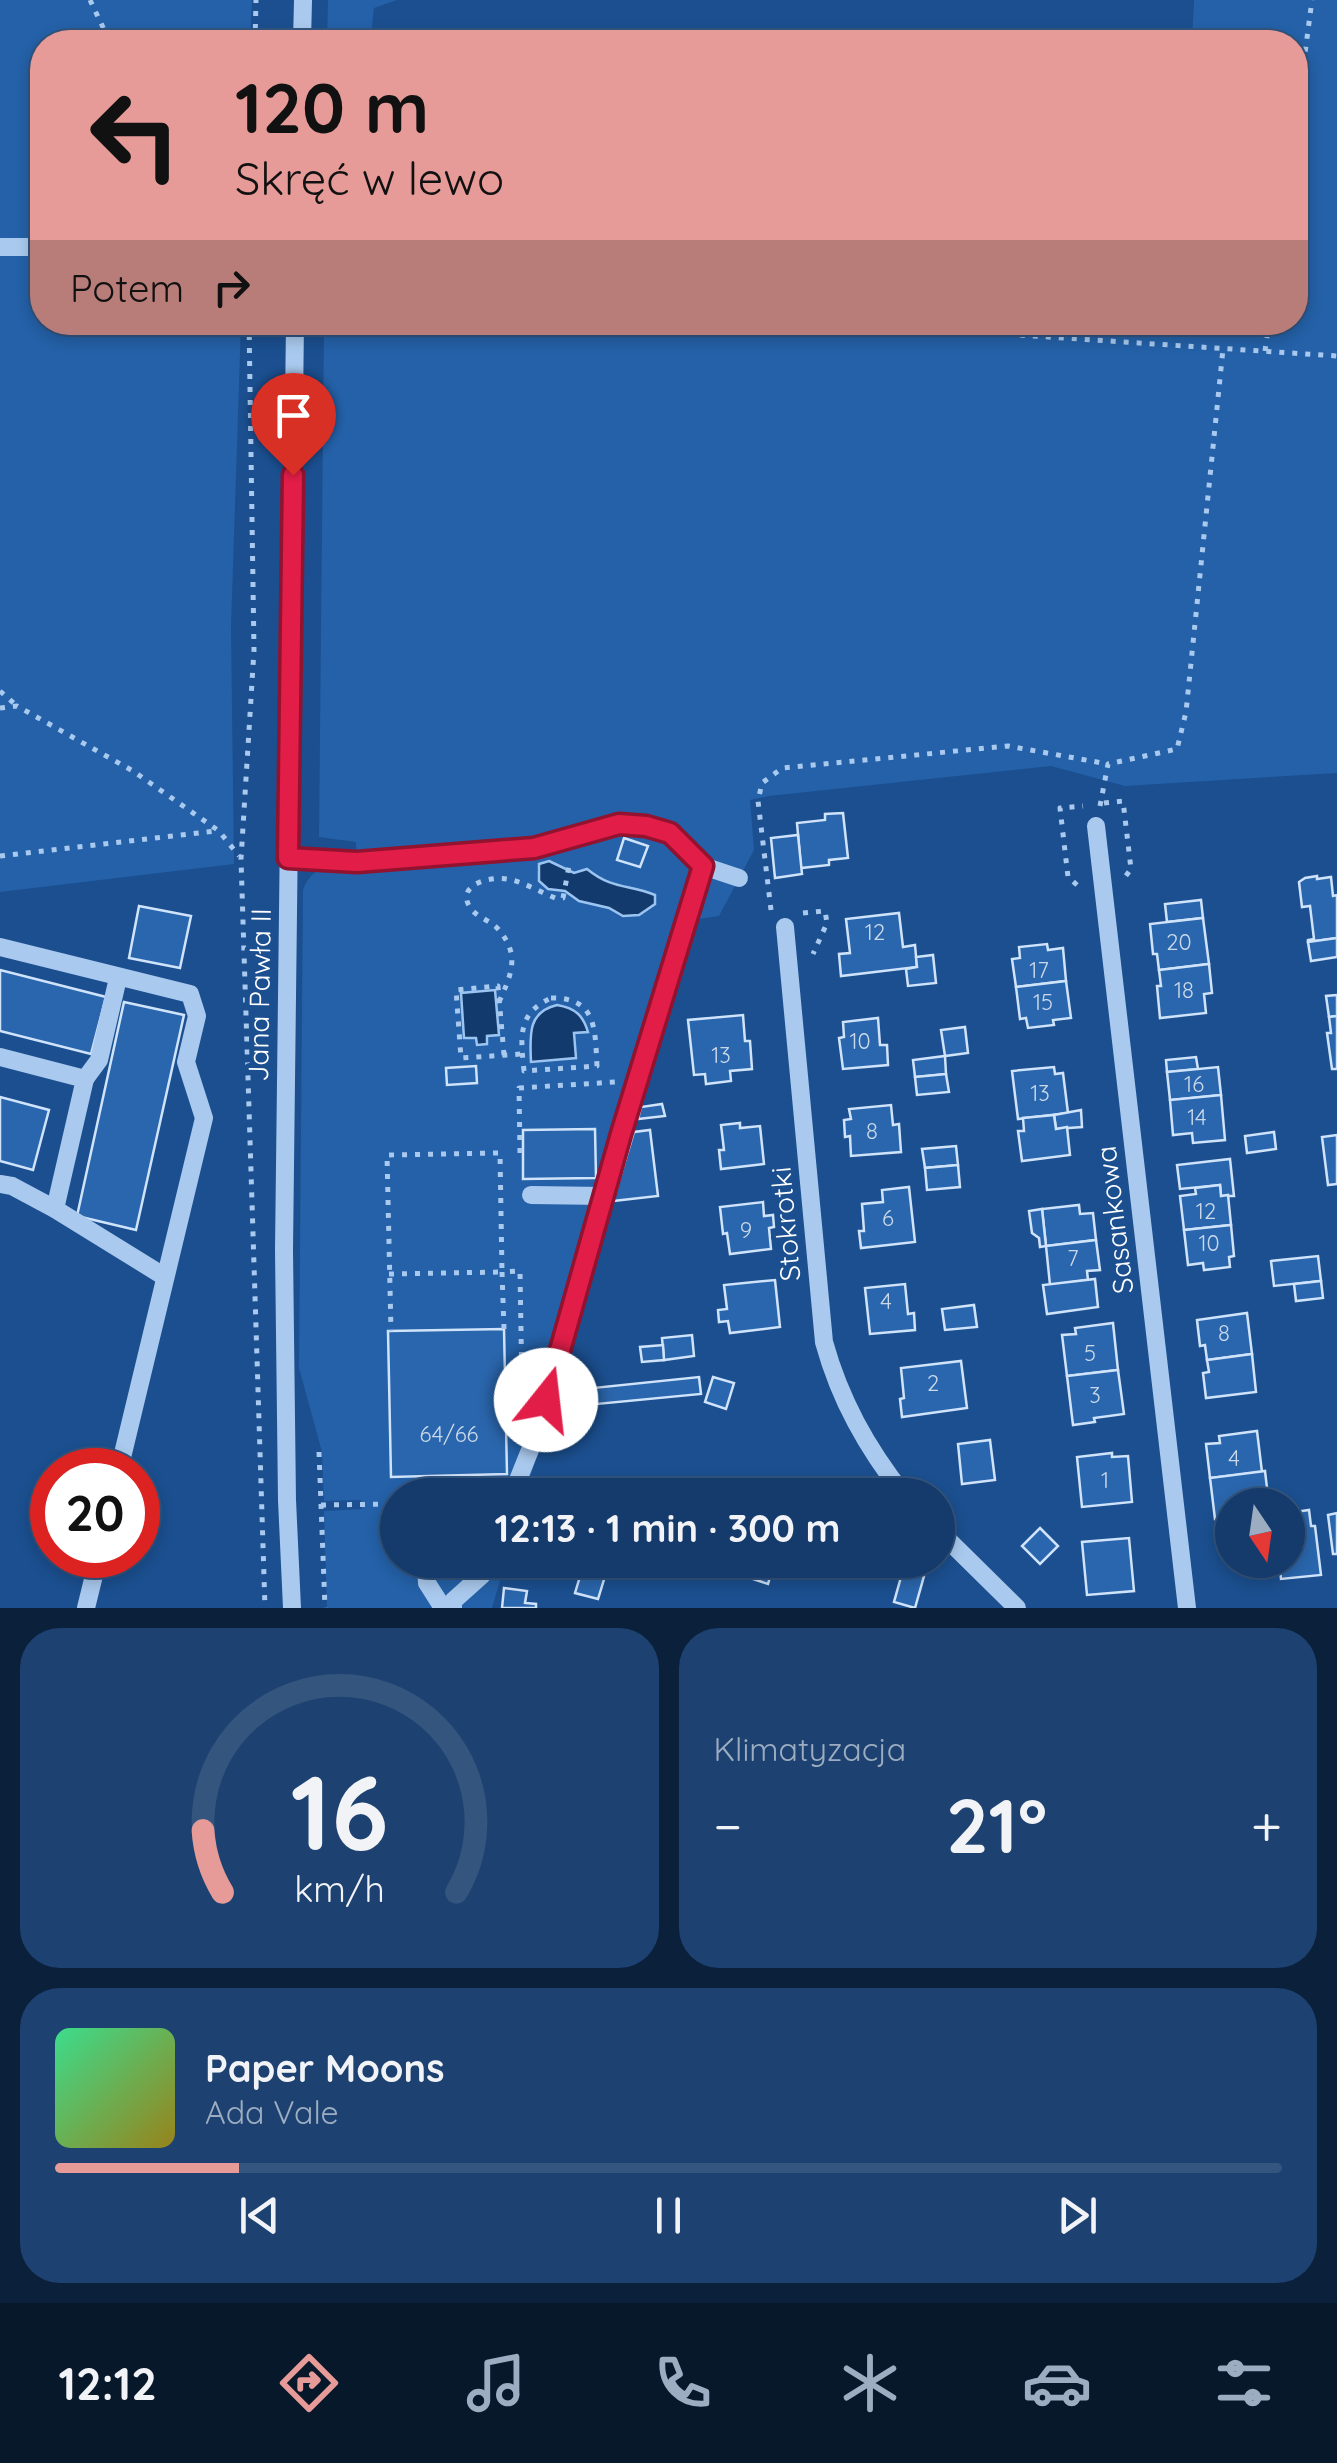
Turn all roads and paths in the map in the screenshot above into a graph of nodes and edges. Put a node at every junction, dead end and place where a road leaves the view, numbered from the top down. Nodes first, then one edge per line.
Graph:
1 (90, 0) edge
2 (256, 0) edge
3 (303, 0) edge
4 (1312, 0) edge
5 (104, 30) edge
6 (255, 30) edge
7 (302, 30) edge
8 (1308, 30) edge
9 (0, 247) edge
10 (30, 247) edge
11 (249, 335) edge
12 (295, 335) edge
13 (1018, 335) edge
14 (1267, 335) edge
15 (1223, 349) junction
16 (1265, 351) junction
17 (1337, 356) edge
18 (0, 691) edge
19 (17, 706) junction
20 (0, 708) edge
21 (1108, 764) junction
22 (1096, 826) joint
23 (218, 831) junction
24 (0, 856) edge
25 (288, 858) junction
26 (241, 859) junction
27 (703, 866) junction
28 (569, 870) dead end
29 (739, 878) dead end
30 (785, 927) joint
31 (0, 947) edge
32 (118, 978) junction
33 (499, 1002) junction
34 (522, 1054) junction
35 (504, 1055) junction
36 (0, 1058) edge
37 (84, 1078) junction
38 (638, 1080) junction
39 (523, 1153) dead end
40 (0, 1184) edge
41 (531, 1195) dead end
42 (604, 1196) junction
43 (54, 1209) junction
44 (502, 1272) junction
45 (389, 1274) junction
46 (165, 1277) junction
47 (504, 1329) dead end
48 (390, 1331) dead end
49 (522, 1393) junction
50 (506, 1394) dead end
51 (536, 1434) junction
52 (124, 1448) edge
53 (319, 1452) dead end
54 (519, 1478) edge
55 (890, 1478) edge
56 (380, 1504) edge
57 (321, 1506) junction
58 (955, 1547) edge
59 (93, 1578) edge
60 (427, 1578) edge
61 (479, 1578) edge
62 (86, 1608) edge
63 (264, 1608) edge
64 (292, 1608) edge
65 (325, 1608) edge
66 (443, 1608) edge
67 (453, 1608) edge
68 (1016, 1608) edge
69 (1187, 1608) edge

1 - 5 path
2 - 6 path
3 - 7 street
4 - 8 path
9 - 10 street
11 - 26 path
12 - 25 street, Jana Pawła II
13 - 15 path
14 - 16 path
15 - 16 path
15 - 21 path
16 - 17 path
18 - 19 path
19 - 20 path
19 - 23 path
21 - 22 path
21 - 30 path
22 - 69 street, Sasankowa
23 - 24 path
23 - 26 path
25 - 27 street
25 - 64 street, Jana Pawła II
26 - 63 path
27 - 29 street
27 - 38 street
28 - 33 path
30 - 55 street, Stokrotki
31 - 32 street
32 - 37 street
32 - 46 street
33 - 35 path
33 - 35 path
34 - 34 path
34 - 35 path
36 - 37 street
37 - 43 street
38 - 39 path
38 - 42 street
40 - 43 street
41 - 42 street
42 - 51 street
43 - 46 street
44 - 45 path
44 - 45 path
44 - 47 path
44 - 49 path
45 - 48 path
46 - 52 street
49 - 50 path
49 - 51 path
51 - 54 street
53 - 57 path
56 - 57 path
57 - 65 path
58 - 68 street
59 - 62 street
60 - 66 street
61 - 67 street

